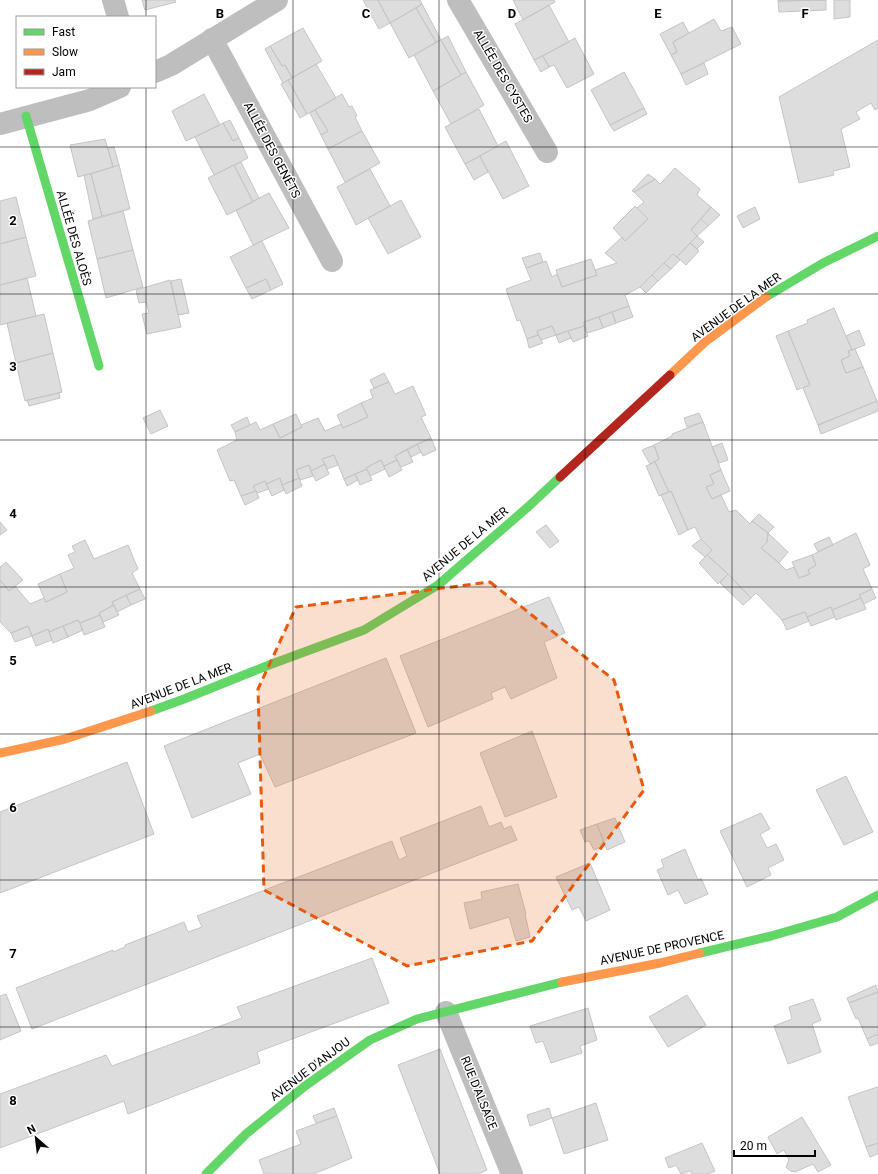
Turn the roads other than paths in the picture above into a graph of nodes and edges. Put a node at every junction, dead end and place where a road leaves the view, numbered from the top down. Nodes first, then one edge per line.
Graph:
1 (113, 0) edge
2 (277, 0) edge
3 (458, 0) edge
4 (118, 16) edge
5 (212, 39) junction
6 (156, 72) edge
7 (118, 88) edge
8 (26, 116) junction
9 (0, 124) edge
10 (547, 152) dead end
11 (878, 236) edge
12 (332, 261) dead end
13 (99, 366) dead end
14 (0, 753) edge
15 (878, 895) edge
16 (446, 1012) junction
17 (206, 1174) edge
18 (512, 1174) edge

1 - 4 street
2 - 5 street
3 - 10 street, ALLÉE DES CYSTES
5 - 6 street
5 - 12 street, ALLÉE DES GENÊTS
7 - 8 street
8 - 9 street
8 - 13 street, ALLÉE DES ALOÈS
11 - 14 street, AVENUE DE LA MER
15 - 16 street, AVENUE DE PROVENCE
16 - 17 street, AVENUE D'ANJOU
16 - 18 street, RUE D'ALSACE

